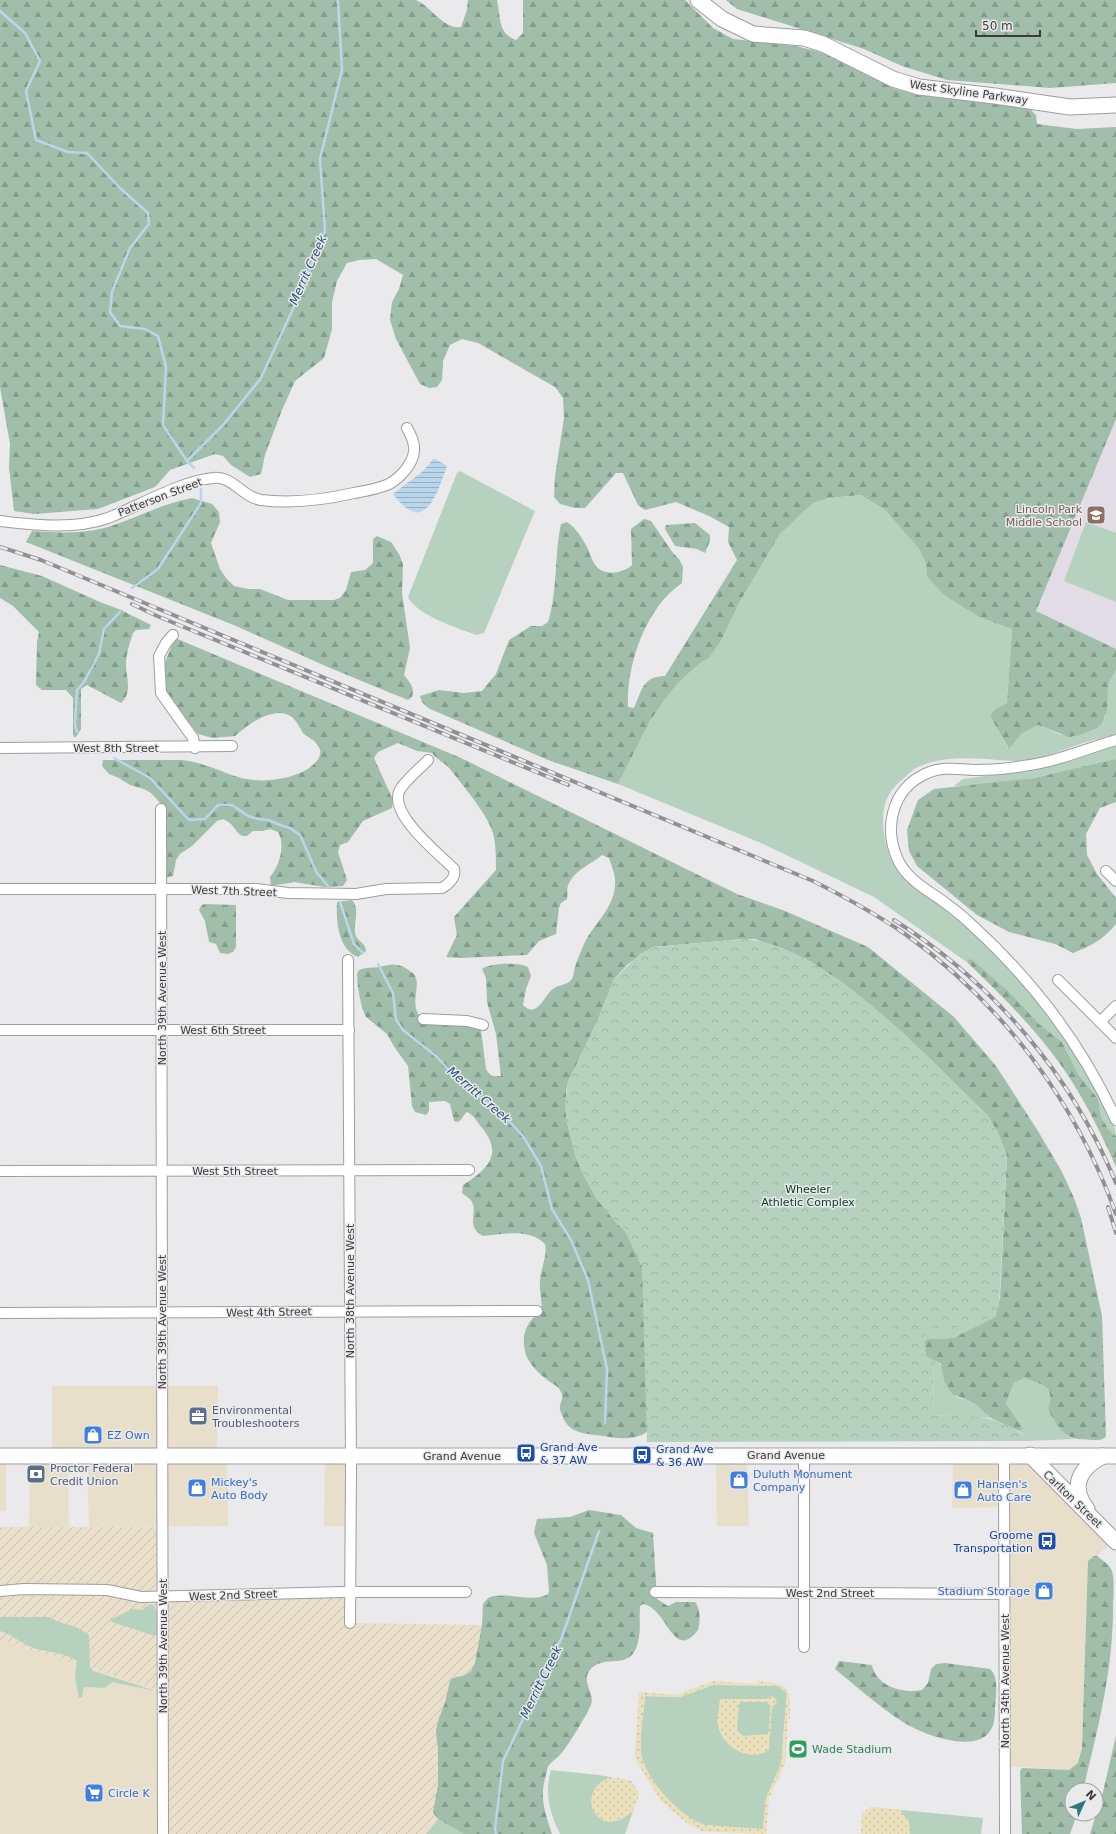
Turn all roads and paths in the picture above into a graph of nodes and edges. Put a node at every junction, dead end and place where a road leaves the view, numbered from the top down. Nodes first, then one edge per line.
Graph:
1 (698, 0) edge
2 (1116, 105) edge
3 (408, 428) dead end
4 (0, 521) edge
5 (173, 635) dead end
6 (1116, 740) edge
7 (232, 746) dead end
8 (0, 748) edge
9 (195, 748) junction
10 (428, 760) dead end
11 (161, 809) dead end
12 (1106, 871) dead end
13 (1116, 881) edge
14 (0, 889) edge
15 (161, 889) junction
16 (348, 960) dead end
17 (1058, 980) dead end
18 (1116, 1006) edge
19 (423, 1019) dead end
20 (1100, 1022) junction
21 (483, 1025) dead end
22 (0, 1030) edge
23 (162, 1030) junction
24 (349, 1030) junction
25 (1116, 1038) edge
26 (1116, 1120) edge
27 (349, 1170) junction
28 (469, 1170) dead end
29 (162, 1171) junction
30 (0, 1172) edge
31 (350, 1311) junction
32 (0, 1312) edge
33 (162, 1312) junction
34 (537, 1312) dead end
35 (351, 1455) junction
36 (804, 1455) junction
37 (1030, 1455) junction
38 (0, 1456) edge
39 (161, 1456) junction
40 (1004, 1456) junction
41 (1110, 1456) edge
42 (1102, 1527) junction
43 (1116, 1542) edge
44 (0, 1591) edge
45 (351, 1592) junction
46 (466, 1592) dead end
47 (656, 1592) dead end
48 (803, 1593) junction
49 (1005, 1594) junction
50 (163, 1597) junction
51 (350, 1623) dead end
52 (804, 1647) dead end
53 (163, 1834) edge
54 (1005, 1834) edge

1 - 2 main road, West Skyline Parkway
3 - 4 street, Patterson Street
5 - 9 street
6 - 26 street
7 - 9 street, West 8th Street
8 - 9 street, West 8th Street
10 - 15 street, West 7th Street
11 - 15 street, North 39th Avenue West
12 - 13 street
14 - 15 street, West 7th Street
15 - 23 street, North 39th Avenue West
16 - 24 street, North 38th Avenue West
17 - 20 street
18 - 20 street
19 - 21 street
20 - 25 street
22 - 23 street, West 6th Street
23 - 24 street, West 6th Street
23 - 29 street, North 39th Avenue West
24 - 27 street, North 38th Avenue West
27 - 28 street, West 5th Street
27 - 29 street, West 5th Street
27 - 31 street, North 38th Avenue West
29 - 30 street, West 5th Street
29 - 33 street, North 39th Avenue West
31 - 33 street, West 4th Street
31 - 34 street, West 4th Street
31 - 35 street, North 38th Avenue West
32 - 33 street, West 4th Street
33 - 39 street, North 39th Avenue West
35 - 36 main road, Grand Avenue
35 - 39 main road, Grand Avenue
35 - 45 street, North 38th Avenue West
36 - 40 main road, Grand Avenue
36 - 48 street
37 - 40 main road, Grand Avenue
37 - 41 main road, Grand Avenue
37 - 42 main road, Carlton Street
38 - 39 main road, Grand Avenue
39 - 50 street, North 39th Avenue West
40 - 49 street, North 34th Avenue West
41 - 42 main road
42 - 43 main road, Carlton Street
44 - 50 street, West 2nd Street
45 - 46 street, West 2nd Street
45 - 50 street, West 2nd Street
45 - 51 street, North 38th Avenue West
47 - 48 street, West 2nd Street
48 - 49 street, West 2nd Street
48 - 52 street
49 - 54 street, North 34th Avenue West
50 - 53 street, North 39th Avenue West

